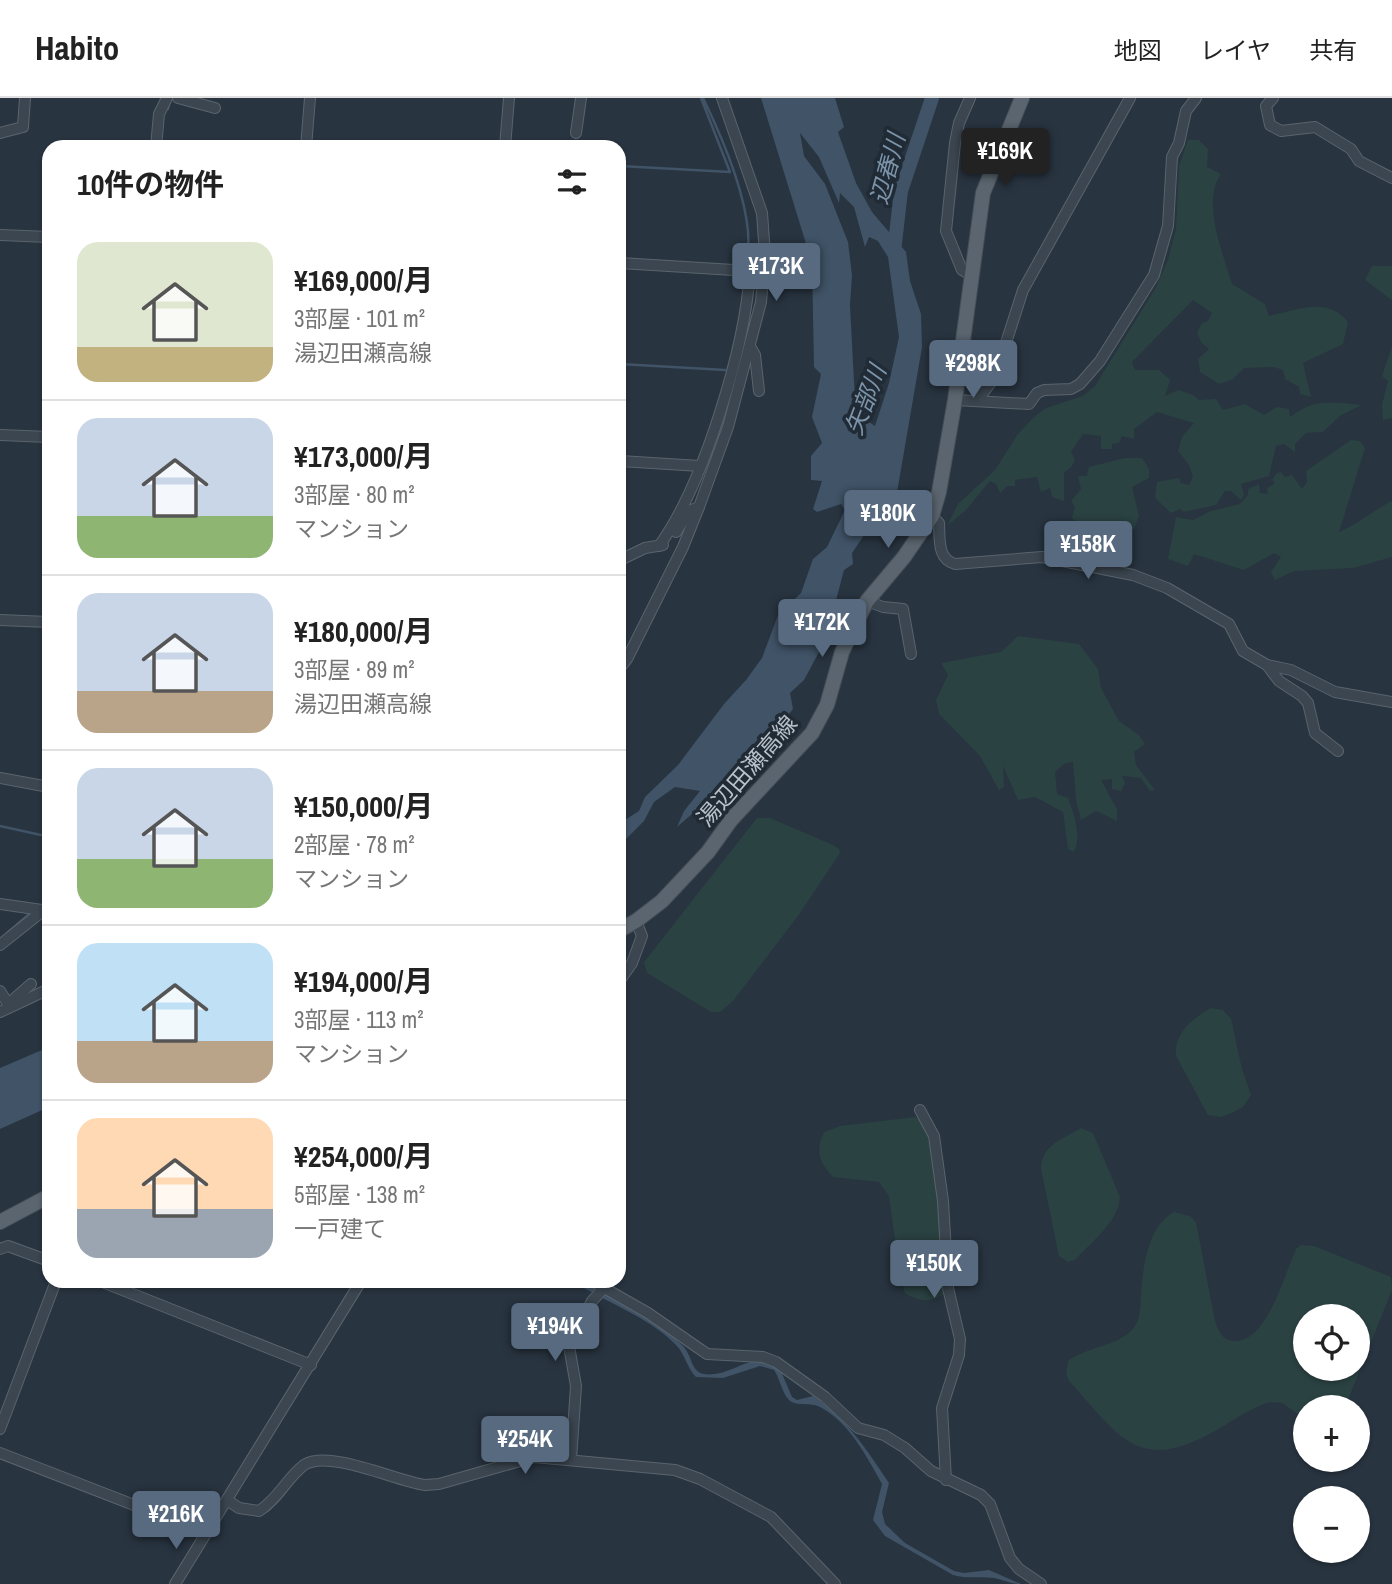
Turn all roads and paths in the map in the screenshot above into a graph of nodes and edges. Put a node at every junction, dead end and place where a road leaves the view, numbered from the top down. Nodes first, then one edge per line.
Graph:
1 (25, 98) edge
2 (167, 98) edge
3 (178, 98) edge
4 (310, 98) edge
5 (509, 98) edge
6 (581, 98) edge
7 (722, 98) edge
8 (970, 98) edge
9 (1022, 98) edge
10 (1130, 98) edge
11 (1196, 98) edge
12 (1273, 98) edge
13 (215, 108) dead end
14 (0, 133) edge
15 (576, 133) dead end
16 (157, 140) edge
17 (307, 140) edge
18 (506, 140) edge
19 (1392, 178) edge
20 (0, 235) edge
21 (42, 237) edge
22 (626, 263) edge
23 (971, 275) junction
24 (751, 348) junction
25 (759, 391) dead end
26 (955, 400) junction
27 (977, 401) junction
28 (0, 435) edge
29 (42, 437) edge
30 (626, 461) edge
31 (700, 466) junction
32 (699, 507) junction
33 (932, 516) junction
34 (659, 546) junction
35 (626, 557) edge
36 (867, 601) junction
37 (0, 620) edge
38 (42, 622) edge
39 (911, 654) dead end
40 (626, 660) edge
41 (1267, 665) junction
42 (1392, 702) edge
43 (1341, 749) dead end
44 (0, 778) edge
45 (42, 786) edge
46 (0, 904) edge
47 (42, 908) edge
48 (42, 911) edge
49 (636, 921) junction
50 (626, 927) edge
51 (0, 945) edge
52 (626, 972) edge
53 (31, 984) dead end
54 (0, 991) edge
55 (42, 992) edge
56 (6, 1008) edge
57 (920, 1110) dead end
58 (42, 1200) edge
59 (0, 1222) edge
60 (0, 1249) edge
61 (42, 1258) edge
62 (53, 1288) edge
63 (118, 1288) edge
64 (357, 1288) edge
65 (604, 1288) joint
66 (312, 1365) junction
67 (0, 1429) edge
68 (0, 1453) edge
69 (571, 1460) junction
70 (946, 1480) junction
71 (227, 1500) junction
72 (206, 1533) junction
73 (184, 1582) edge
74 (835, 1584) edge
75 (1041, 1584) edge

1 - 14 street
2 - 16 street
3 - 13 street
4 - 17 street
5 - 18 street
6 - 15 street
7 - 24 street
8 - 23 street
9 - 23 main road, 湯辺田瀬高線
10 - 27 street
11 - 27 street
12 - 19 street
20 - 21 street
22 - 31 street
23 - 26 main road, 湯辺田瀬高線
24 - 25 street
24 - 32 street
26 - 27 street
26 - 33 main road, 湯辺田瀬高線
28 - 29 street
30 - 31 street
31 - 34 street
32 - 34 street
32 - 40 street
33 - 36 main road, 湯辺田瀬高線
33 - 41 street
34 - 35 street
36 - 39 street
36 - 49 main road, 湯辺田瀬高線
37 - 38 street
41 - 42 street
41 - 43 street
44 - 45 street
46 - 47 street
48 - 51 street
49 - 50 main road, 湯辺田瀬高線
49 - 52 street
53 - 56 street
54 - 56 street
55 - 56 street
57 - 70 street
58 - 59 main road
60 - 61 street
62 - 67 street
63 - 66 street
64 - 66 street
65 - 69 street
65 - 70 street
66 - 71 street
68 - 72 street
69 - 71 street
69 - 74 street
70 - 75 street
71 - 72 street
72 - 73 street

